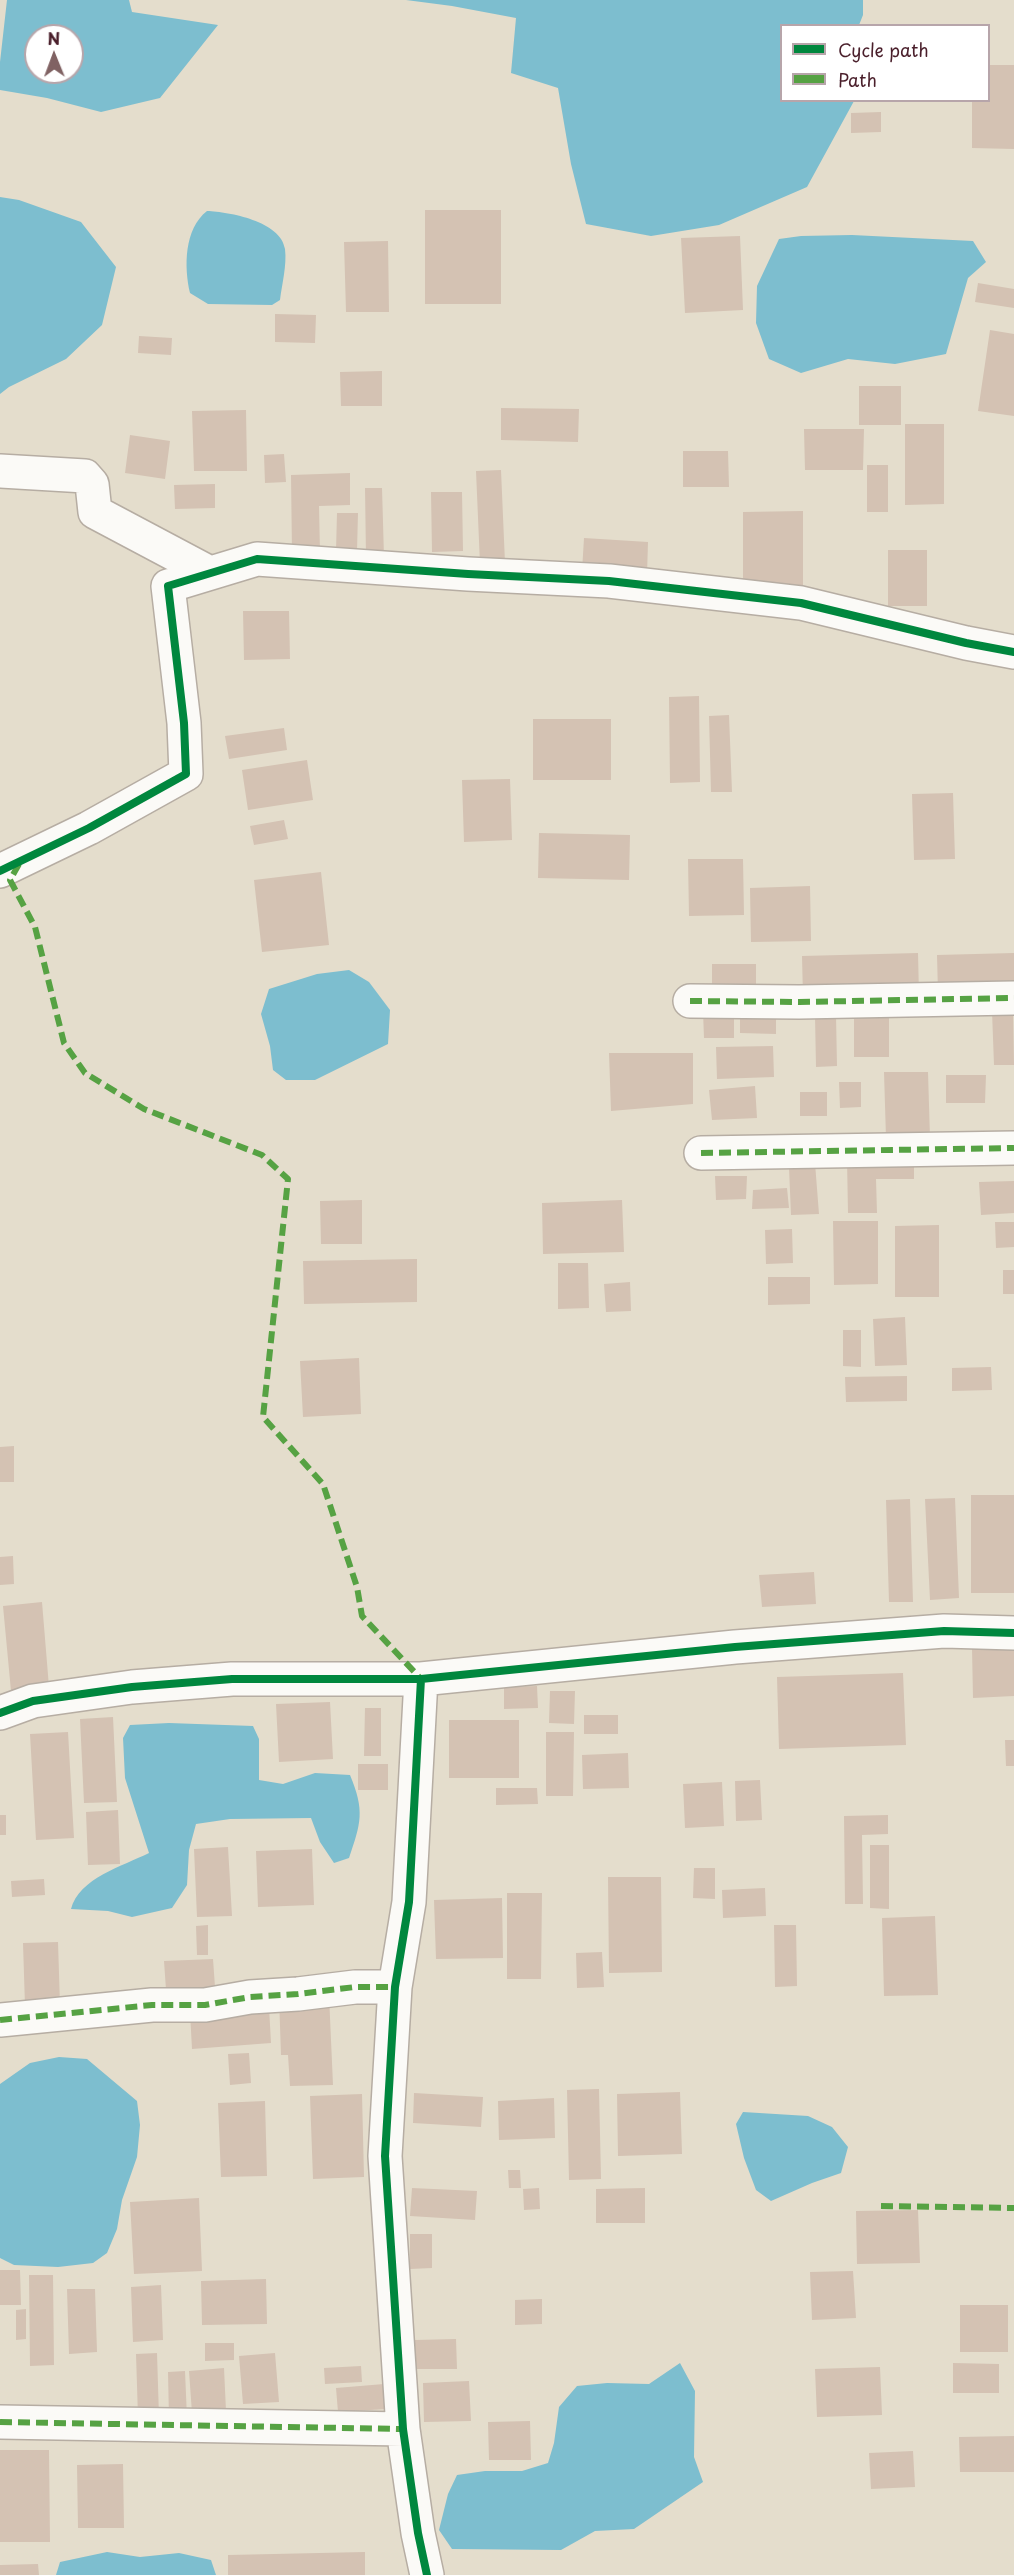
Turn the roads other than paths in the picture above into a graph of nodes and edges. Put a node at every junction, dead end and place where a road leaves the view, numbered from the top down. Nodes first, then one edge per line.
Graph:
1 (0, 471) edge
2 (208, 572) junction
3 (1014, 652) edge
4 (0, 871) edge
5 (1014, 998) edge
6 (690, 1001) dead end
7 (1014, 1148) edge
8 (701, 1153) dead end
9 (1014, 1632) edge
10 (422, 1679) junction
11 (0, 1713) edge
12 (395, 1987) junction
13 (0, 2020) edge
14 (0, 2422) edge
15 (403, 2429) junction
16 (427, 2575) edge

1 - 2 street
2 - 3 street
2 - 4 street
5 - 6 street
7 - 8 street
9 - 10 street
10 - 11 street
10 - 12 street
12 - 13 street
12 - 15 street
14 - 15 street
15 - 16 street

